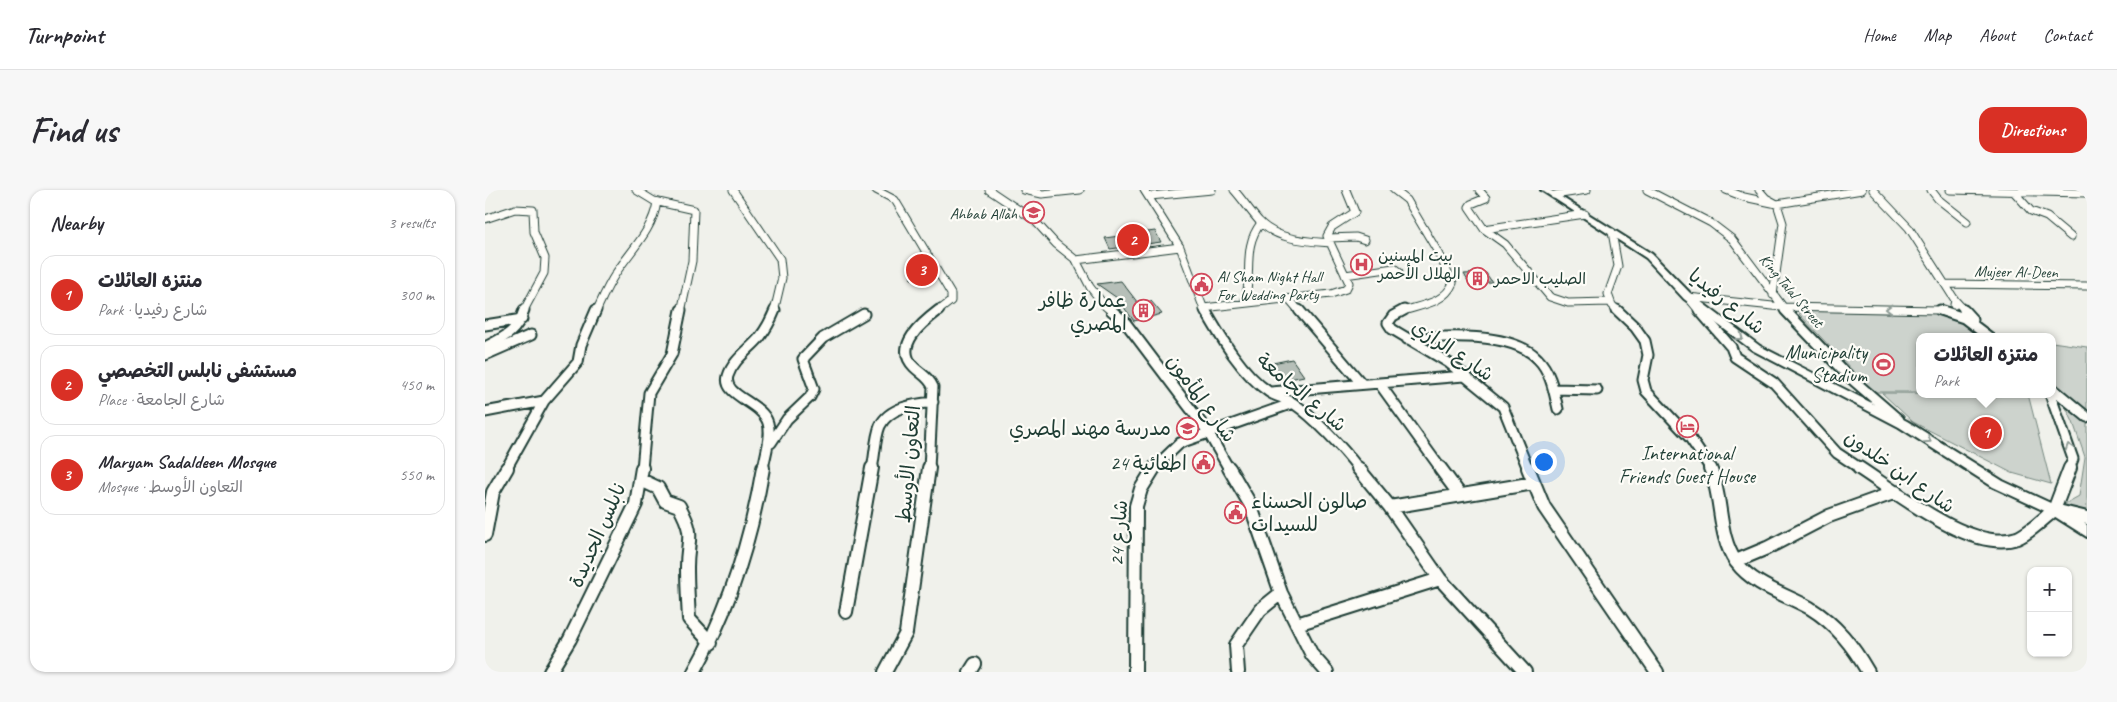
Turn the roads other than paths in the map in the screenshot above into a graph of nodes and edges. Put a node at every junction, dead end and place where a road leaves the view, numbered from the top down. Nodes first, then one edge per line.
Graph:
1 (636, 190) edge
2 (733, 190) edge
3 (876, 190) edge
4 (989, 190) edge
5 (1024, 190) edge
6 (1080, 190) edge
7 (1212, 190) edge
8 (1234, 190) edge
9 (1346, 190) edge
10 (1394, 190) edge
11 (1479, 190) edge
12 (1545, 190) edge
13 (1587, 190) edge
14 (1647, 190) edge
15 (1726, 190) edge
16 (1759, 190) edge
17 (1862, 190) edge
18 (1873, 190) edge
19 (1931, 190) edge
20 (1949, 190) edge
21 (2014, 192) junction
22 (1147, 193) edge
23 (2087, 193) edge
24 (1554, 195) junction
25 (657, 202) junction
26 (1777, 204) junction
27 (1585, 214) junction
28 (485, 219) edge
29 (1967, 222) dead end
30 (1261, 223) junction
31 (1484, 230) junction
32 (1612, 232) junction
33 (2071, 237) dead end
34 (1365, 240) dead end
35 (1329, 241) junction
36 (1180, 247) junction
37 (1076, 260) junction
38 (1399, 272) dead end
39 (1345, 275) junction
40 (1945, 284) junction
41 (2087, 286) edge
42 (1773, 295) junction
43 (1688, 297) junction
44 (1289, 298) junction
45 (1955, 300) junction
46 (1610, 302) junction
47 (1244, 303) junction
48 (1783, 307) junction
49 (1203, 308) junction
50 (1933, 310) junction
51 (863, 314) dead end
52 (522, 319) junction
53 (485, 325) edge
54 (1984, 333) edge
55 (1985, 333) edge
56 (531, 335) dead end
57 (1406, 339) junction
58 (488, 351) edge
59 (485, 365) edge
60 (1464, 376) junction
61 (1379, 383) junction
62 (1362, 384) junction
63 (1554, 389) junction
64 (1597, 390) dead end
65 (2056, 391) edge
66 (1269, 392) junction
67 (2051, 398) edge
68 (544, 401) junction
69 (933, 402) junction
70 (1293, 403) junction
71 (1558, 409) dead end
72 (485, 412) edge
73 (2087, 417) edge
74 (1903, 424) junction
75 (1208, 432) junction
76 (771, 443) dead end
77 (641, 480) junction
78 (1534, 483) junction
79 (1896, 492) junction
80 (1461, 495) junction
81 (1390, 507) junction
82 (2054, 510) junction
83 (2087, 518) edge
84 (2087, 532) edge
85 (485, 535) edge
86 (1736, 562) junction
87 (1440, 580) junction
88 (1281, 593) junction
89 (846, 612) dead end
90 (1297, 624) junction
91 (711, 642) junction
92 (550, 672) edge
93 (694, 672) edge
94 (885, 672) edge
95 (1135, 672) edge
96 (1238, 672) edge
97 (1327, 672) edge
98 (1525, 672) edge
99 (1657, 672) edge
100 (1868, 672) edge

1 - 25 street, نابلس الجديدة
2 - 91 street
3 - 69 street, التعاون الأوسط
4 - 37 street, شارع المأمون
5 - 6 street
7 - 22 street
8 - 30 street
9 - 35 street
10 - 57 street, شارع الرازي
11 - 31 street
12 - 24 main road, شارع رفيديا
13 - 24 street
14 - 42 street, King Talal Street
15 - 26 street
16 - 26 street
17 - 26 street
18 - 40 street
19 - 29 street
20 - 21 street
21 - 23 street
21 - 33 street
22 - 36 street, شارع الجامعة
24 - 27 main road, شارع رفيديا
25 - 68 street
25 - 77 street, نابلس الجديدة
26 - 42 street
27 - 31 street
27 - 32 main road, شارع رفيديا
28 - 52 street
30 - 35 street
30 - 47 street
31 - 46 street
32 - 43 main road, شارع رفيديا
32 - 46 street
34 - 35 street
35 - 39 street
36 - 37 street
36 - 49 street, شارع الجامعة
37 - 75 street, شارع المأمون
38 - 39 street
39 - 44 street
40 - 41 street, Mujeer Al-Deen
40 - 45 street
42 - 48 street, King Talal Street
43 - 48 street
43 -> 74 main road, شارع رفيديا
43 - 79 street, شارع ابن خلدون
44 - 47 street
44 - 62 street
45 - 50 street
45 - 55 street
46 - 86 street
47 - 49 street
50 -> 48 street
48 - 74 street, King Talal Street
49 - 66 street, شارع الجامعة
50 - 54 street
51 - 76 street
52 - 53 street
52 - 58 street
56 - 58 street
57 - 60 street, شارع الرازي
57 - 63 street
58 - 59 street
60 - 61 street
60 - 78 street, شارع الرازي
61 - 62 street
61 - 80 street
62 - 66 street
63 - 64 street
63 - 71 street
65 - 73 street
66 - 70 street, شارع الجامعة
82 -> 67 street
68 - 72 street
68 - 85 street
69 - 89 street
69 - 94 street, التعاون الأوسط
70 - 75 street, شارع 24
70 - 81 street, شارع الجامعة
74 -> 82 main road, شارع رفيديا
75 - 88 street, شارع المأمون
75 - 95 street, شارع 24
77 - 91 street
77 - 92 street, نابلس الجديدة
78 - 80 street
78 - 99 street, شارع الرازي
79 - 82 street, شارع ابن خلدون
79 - 86 street
80 - 81 street
81 - 87 street, شارع الجامعة
82 - 83 street
82 - 84 main road, شارع رفيديا
86 - 100 street
87 - 90 street
87 - 98 street, شارع الجامعة
88 - 90 street, شارع المأمون
88 - 96 street
90 - 97 street, شارع المأمون
91 - 93 street

